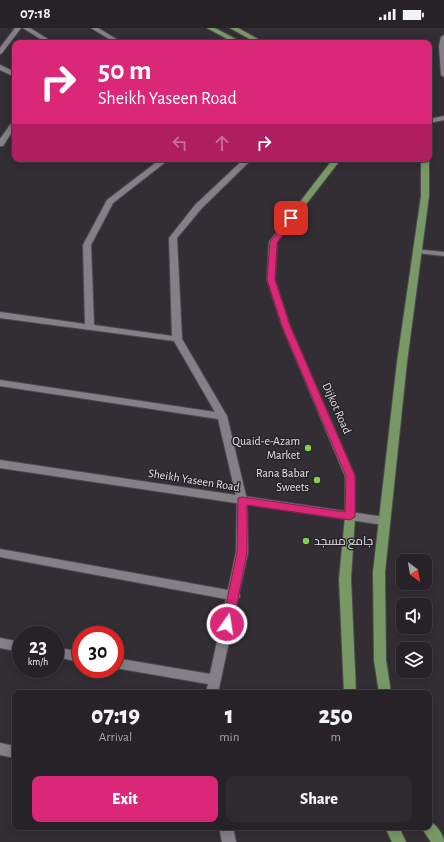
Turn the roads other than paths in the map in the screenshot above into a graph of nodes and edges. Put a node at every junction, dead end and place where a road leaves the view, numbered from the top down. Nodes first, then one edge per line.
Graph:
1 (18, 28) edge
2 (26, 28) edge
3 (94, 28) edge
4 (210, 28) edge
5 (233, 28) edge
6 (444, 37) edge
7 (46, 40) edge
8 (115, 40) edge
9 (234, 40) edge
10 (256, 40) edge
11 (0, 52) edge
12 (0, 67) edge
13 (12, 73) edge
14 (444, 75) edge
15 (444, 118) edge
16 (432, 120) edge
17 (12, 126) edge
18 (0, 144) edge
19 (163, 162) edge
20 (244, 162) edge
21 (334, 162) edge
22 (425, 162) edge
23 (417, 251) junction
24 (444, 254) edge
25 (0, 315) edge
26 (90, 327) junction
27 (177, 339) junction
28 (0, 383) edge
29 (222, 416) junction
30 (0, 464) edge
31 (242, 500) junction
32 (350, 517) junction
33 (384, 521) junction
34 (0, 553) edge
35 (234, 596) junction
36 (0, 643) edge
37 (12, 645) edge
38 (124, 665) edge
39 (214, 680) junction
40 (212, 690) edge
41 (350, 690) edge
42 (385, 690) edge
43 (0, 749) edge
44 (12, 751) edge
45 (227, 830) edge
46 (393, 830) edge
47 (430, 830) edge
48 (229, 842) edge
49 (399, 842) edge
50 (439, 842) edge

1 - 11 street
2 - 7 street
3 - 8 street
4 - 9 main road
5 - 10 main road
6 - 14 street
12 - 13 street
15 - 16 street
17 - 18 street
19 - 26 street
20 - 27 street
21 - 32 main road, Dijkot Road
22 - 23 main road
23 - 24 street
23 - 33 main road
25 - 26 street
26 - 27 street
27 - 29 street
28 - 29 street
29 - 31 street
30 - 31 street, Sheikh Yaseen Road
31 - 32 street, Sheikh Yaseen Road
31 - 35 street
32 - 33 street, Sheikh Yaseen Road
32 - 41 main road, Dijkot Road
33 - 42 main road
34 - 35 street
35 - 39 street
36 - 37 street
38 - 39 street
39 - 40 street
43 - 44 street
45 - 48 street
46 - 49 main road
47 - 50 main road

